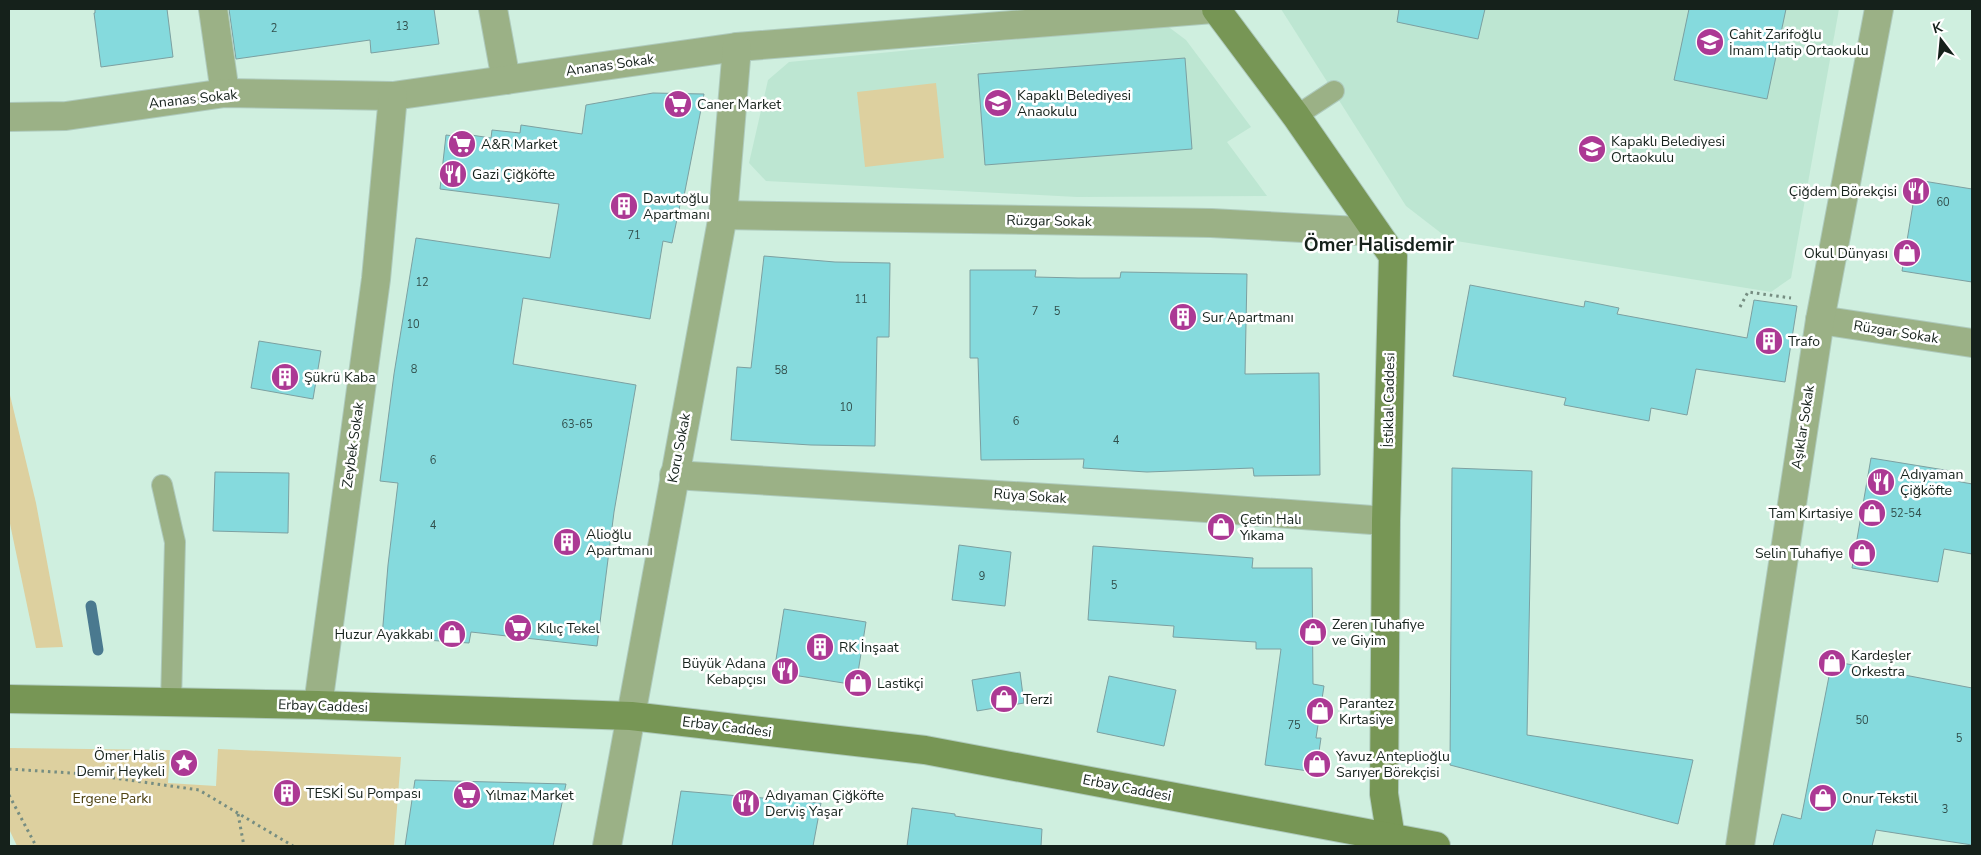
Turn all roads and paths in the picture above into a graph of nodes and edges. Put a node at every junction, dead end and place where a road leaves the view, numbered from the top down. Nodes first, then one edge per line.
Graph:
1 (213, 9) edge
2 (493, 9) edge
3 (1215, 9) edge
4 (1879, 9) edge
5 (737, 47) junction
6 (506, 80) junction
7 (1334, 91) dead end
8 (225, 93) junction
9 (393, 96) junction
10 (1296, 116) junction
11 (9, 117) edge
12 (723, 215) junction
13 (1376, 232) junction
14 (1795, 298) dead end
15 (1740, 307) dead end
16 (1820, 320) junction
17 (1972, 343) edge
18 (674, 474) junction
19 (162, 485) dead end
20 (1386, 521) junction
21 (9, 700) edge
22 (171, 703) junction
23 (318, 705) junction
24 (630, 716) junction
25 (9, 769) edge
26 (9, 795) edge
27 (238, 814) junction
28 (1390, 842) edge
29 (36, 846) edge
30 (244, 846) edge
31 (293, 846) edge
32 (607, 846) edge
33 (1436, 846) edge
34 (1740, 846) edge

1 - 8 street
2 - 6 street
3 - 5 street, Ananas Sokak
3 - 10 street, İstiklal Caddesi
4 - 16 street, Aşıklar Sokak
5 - 6 street, Ananas Sokak
5 - 12 street, Koru Sokak
6 - 9 street, Ananas Sokak
7 - 10 lane
8 - 9 street, Ananas Sokak
8 - 11 street, Ananas Sokak
9 - 23 street, Zeybek Sokak
10 - 13 street, İstiklal Caddesi
12 - 13 street, Rüzgar Sokak
12 - 18 street, Koru Sokak
13 - 20 street, İstiklal Caddesi
14 - 15 path
16 - 17 street, Rüzgar Sokak
16 - 34 street, Aşıklar Sokak
18 - 20 street, Rüya Sokak
18 - 24 street, Koru Sokak
19 - 22 lane
20 - 28 street, İstiklal Caddesi
21 - 22 street, Erbay Caddesi
22 - 23 street, Erbay Caddesi
23 - 24 street, Erbay Caddesi
24 - 28 street, Erbay Caddesi
24 - 32 street, Koru Sokak
25 - 27 path
26 - 29 path
27 - 30 path
27 - 31 path
28 - 33 street, Erbay Caddesi

